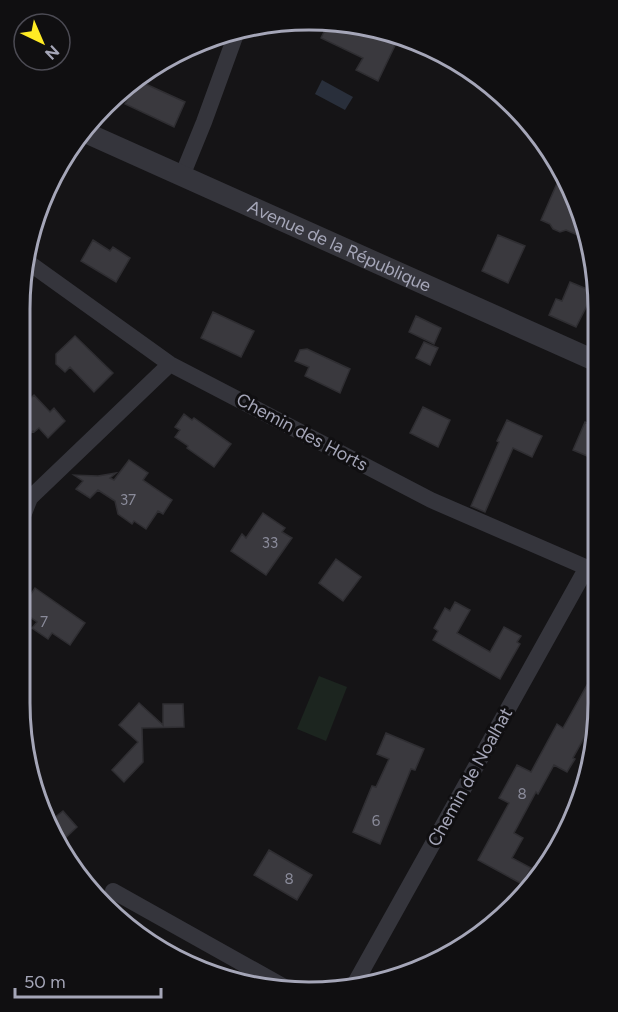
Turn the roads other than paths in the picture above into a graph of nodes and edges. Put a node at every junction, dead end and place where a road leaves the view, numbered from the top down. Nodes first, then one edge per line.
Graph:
1 (233, 41) edge
2 (91, 135) edge
3 (182, 176) junction
4 (33, 266) edge
5 (588, 358) edge
6 (170, 364) junction
7 (30, 498) edge
8 (588, 569) edge
9 (588, 578) edge
10 (112, 891) dead end
11 (358, 978) edge
12 (271, 980) edge

1 - 3 street
2 - 3 street, Avenue de la République
3 - 5 street, Avenue de la République
4 - 6 street, Chemin des Horts
6 - 7 street
6 - 8 street, Chemin des Horts
9 - 11 street, Chemin de Noalhat
10 - 12 street

